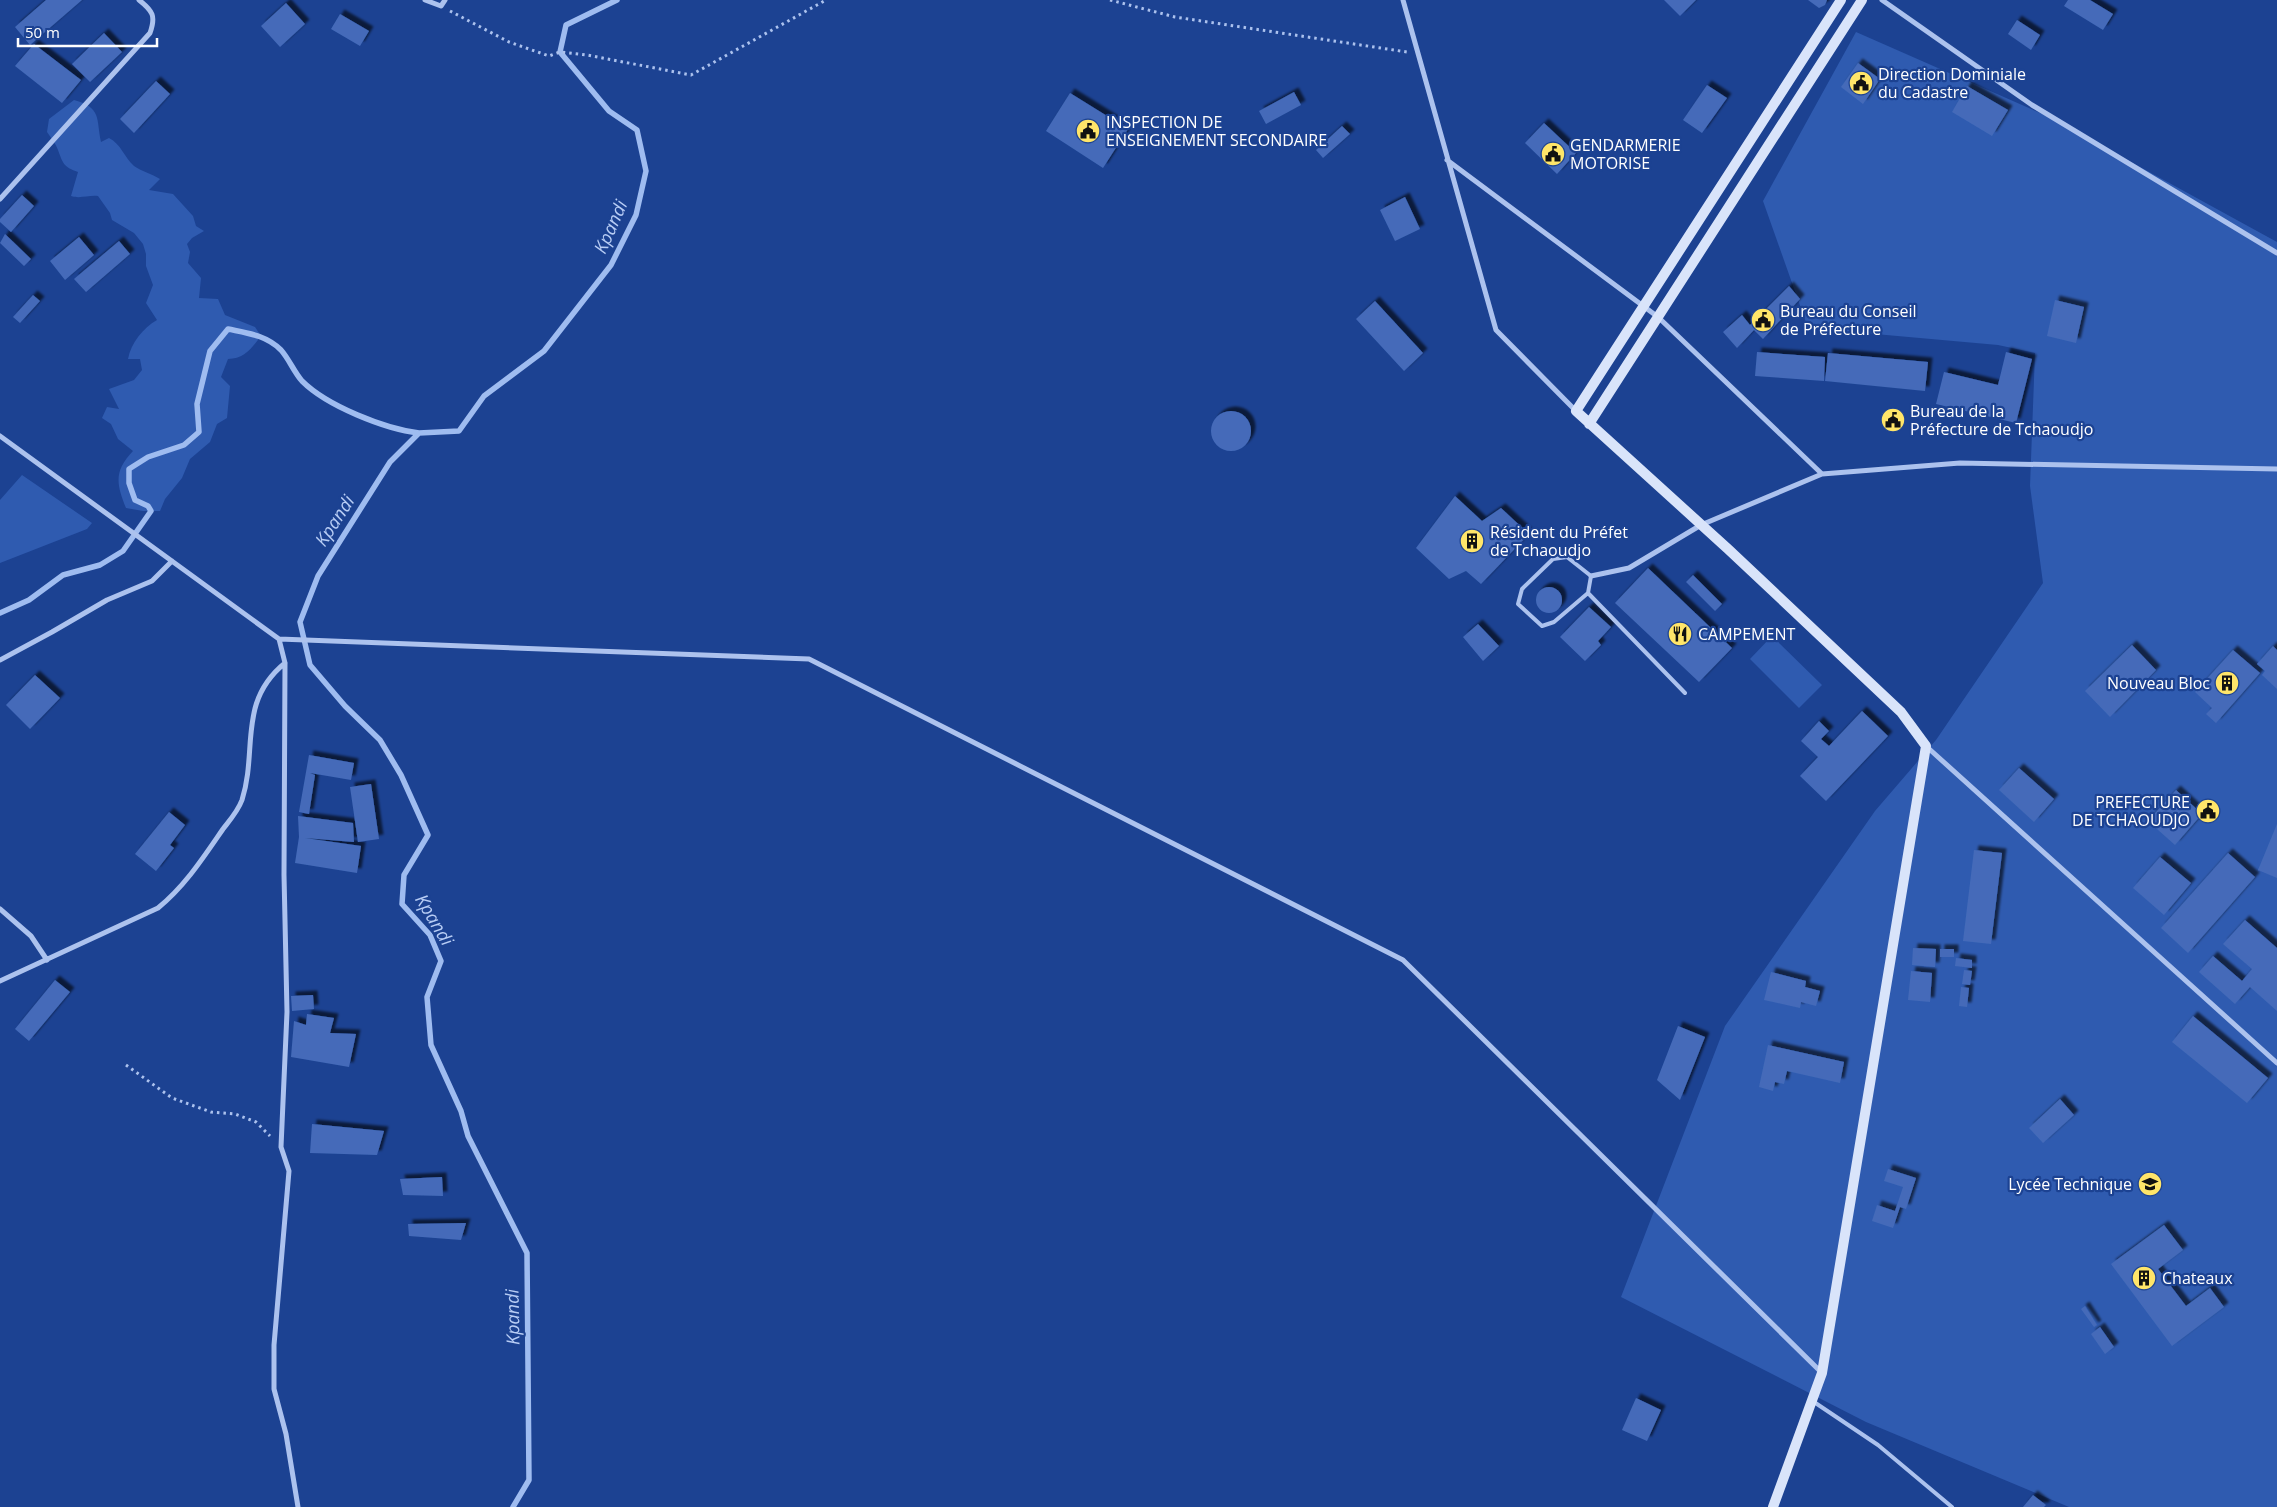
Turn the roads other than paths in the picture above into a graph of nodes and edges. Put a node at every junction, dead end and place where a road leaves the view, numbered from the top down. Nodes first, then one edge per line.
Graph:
1 (139, 0) edge
2 (425, 0) edge
3 (445, 0) edge
4 (1403, 0) edge
5 (1841, 0) edge
6 (1862, 0) edge
7 (1882, 0) edge
8 (1447, 160) junction
9 (0, 199) edge
10 (2277, 253) edge
11 (1643, 306) junction
12 (1658, 317) junction
13 (1576, 411) junction
14 (1589, 424) junction
15 (0, 436) edge
16 (2277, 469) edge
17 (1822, 474) junction
18 (1701, 525) junction
19 (172, 561) junction
20 (1591, 576) junction
21 (1588, 593) junction
22 (279, 639) junction
23 (0, 660) edge
24 (285, 663) junction
25 (1685, 693) dead end
26 (1926, 746) junction
27 (0, 909) edge
28 (47, 960) junction
29 (0, 982) edge
30 (2277, 1063) edge
31 (1822, 1373) junction
32 (1812, 1401) junction
33 (298, 1507) edge
34 (1773, 1507) edge
35 (1952, 1507) edge

1 - 9 street
2 - 3 street
4 - 8 street
5 - 11 main road
6 - 12 main road
7 - 10 street
8 - 11 street
8 - 13 street
11 - 12 street
11 - 13 main road
12 - 14 main road
12 - 17 street
13 - 14 main road
14 - 18 main road
15 - 19 street
16 - 17 street
17 - 18 street
18 - 20 street
18 - 26 main road
19 - 22 street
19 - 23 street
20 - 21 lane
20 - 21 lane
21 - 25 lane
22 - 24 street
22 - 31 street
24 - 28 street
24 - 33 street
26 - 30 street
26 - 31 main road
27 - 28 street
28 - 29 street
31 - 32 main road
32 - 34 main road
32 - 35 lane

